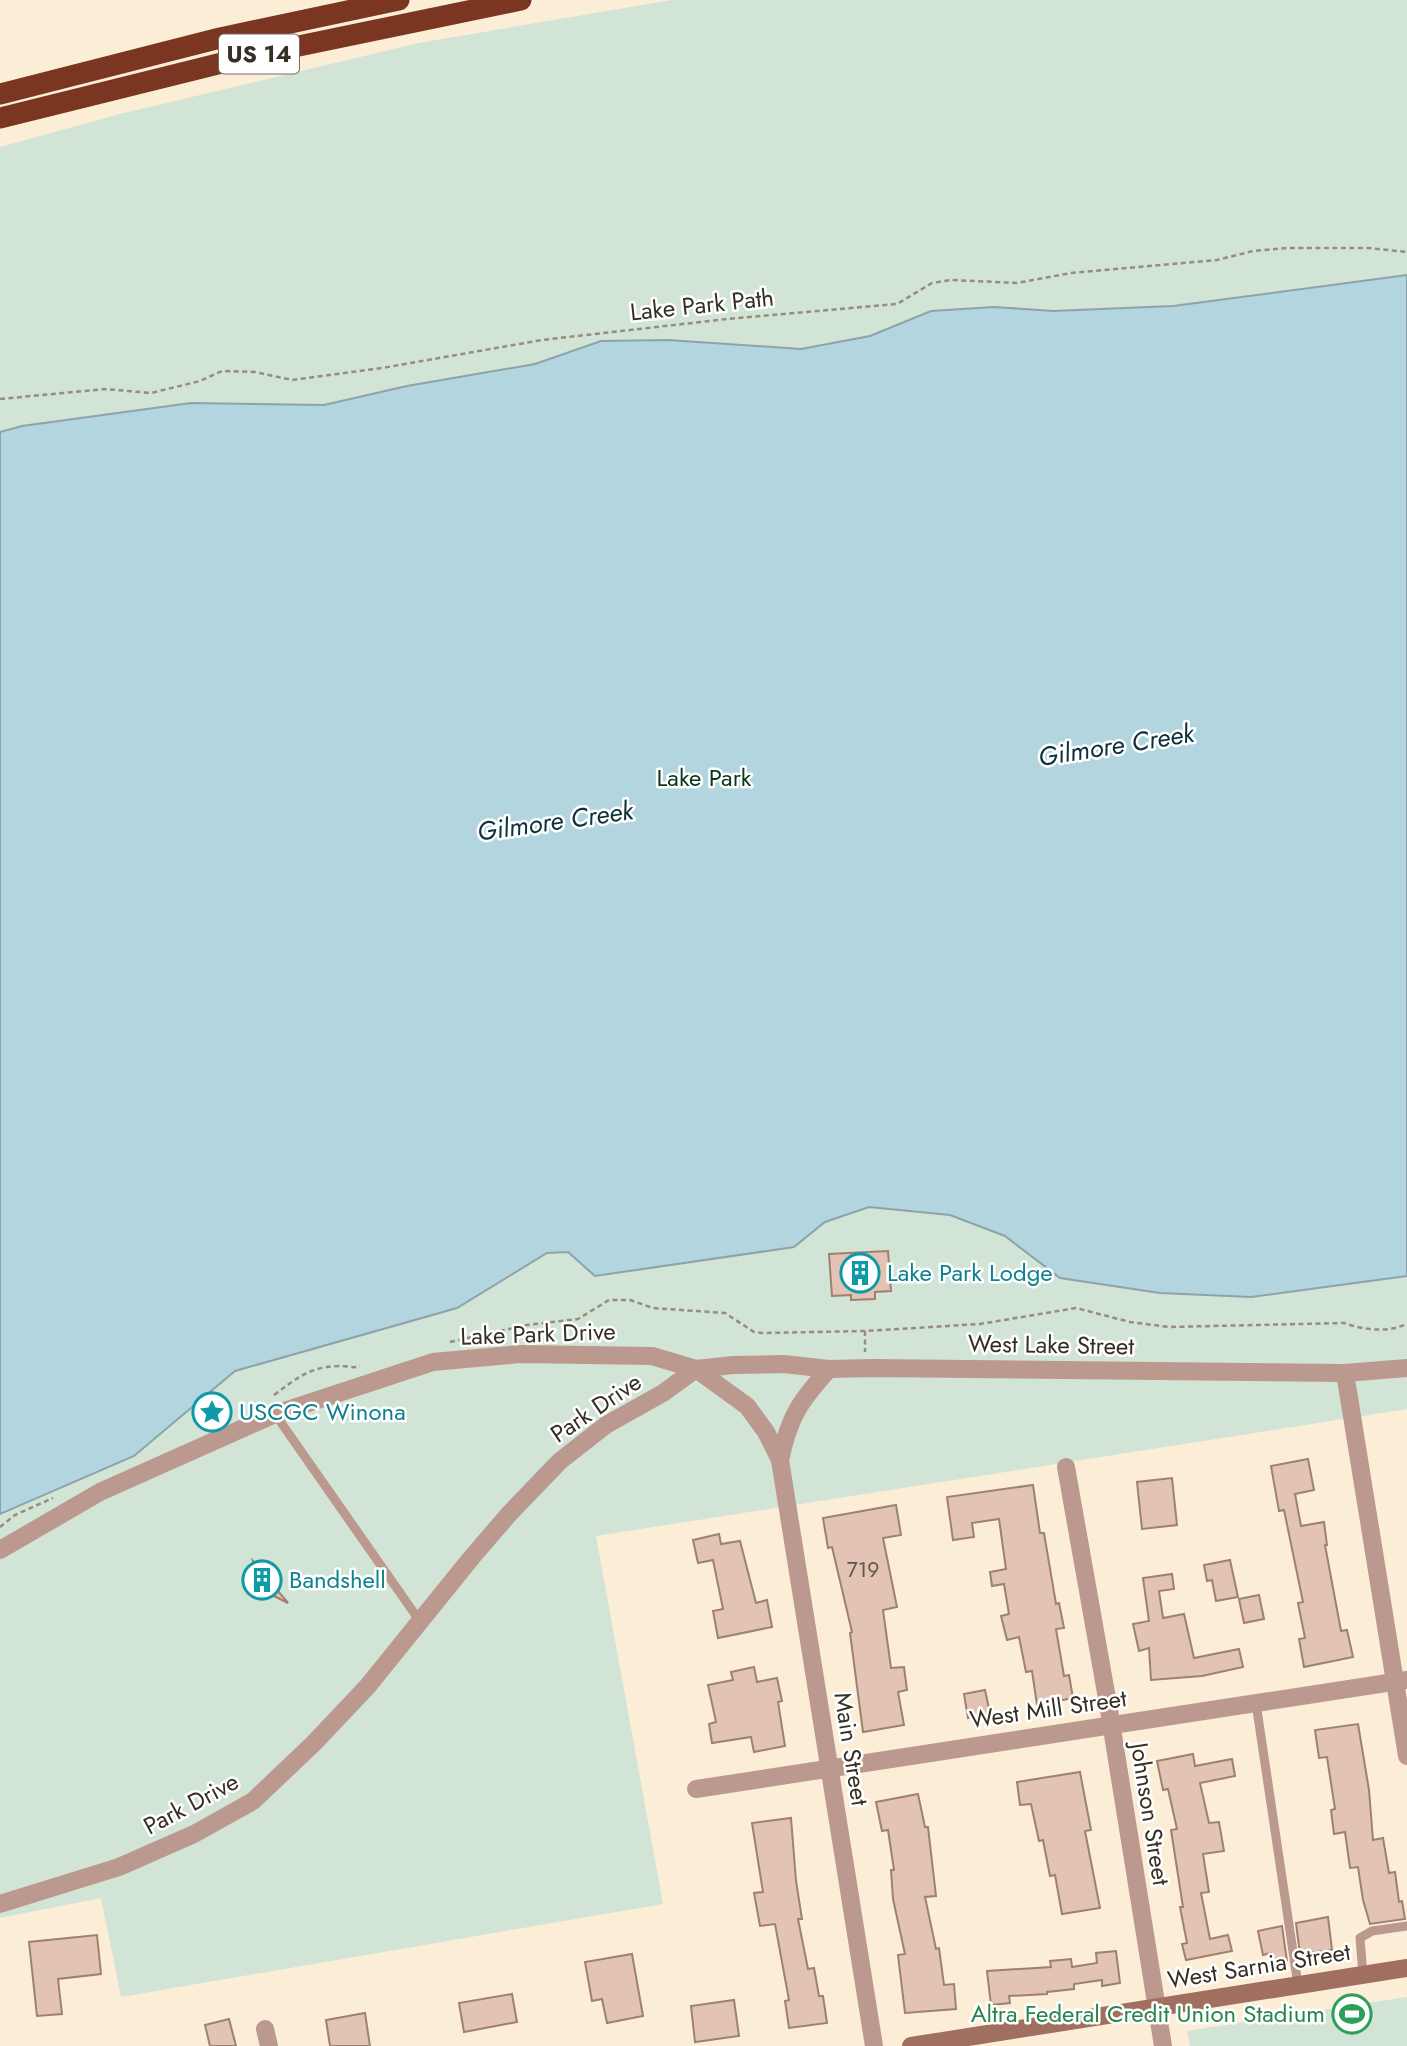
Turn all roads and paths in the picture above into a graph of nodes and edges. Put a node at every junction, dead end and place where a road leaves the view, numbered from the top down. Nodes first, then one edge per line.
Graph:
1 (399, 0) edge
2 (521, 0) edge
3 (0, 94) edge
4 (0, 118) edge
5 (1407, 252) edge
6 (0, 399) edge
7 (865, 1331) dead end
8 (865, 1368) junction
9 (1407, 1368) edge
10 (696, 1369) junction
11 (829, 1369) junction
12 (1345, 1373) junction
13 (275, 1414) junction
14 (780, 1460) junction
15 (1066, 1466) dead end
16 (0, 1550) edge
17 (419, 1620) junction
18 (1401, 1681) edge
19 (1256, 1702) junction
20 (1111, 1724) junction
21 (1407, 1756) edge
22 (829, 1767) junction
23 (696, 1789) dead end
24 (0, 1904) edge
25 (1407, 1926) edge
26 (1407, 1968) edge
27 (1363, 1975) junction
28 (1298, 1985) junction
29 (1156, 2007) junction
30 (874, 2046) edge
31 (911, 2046) edge
32 (1163, 2046) edge

1 - 3 highway, US 14
2 - 4 highway, US 14
5 - 6 path, Lake Park Path
7 - 8 path
8 - 11 street, West Lake Street
8 - 12 street, West Lake Street
9 - 12 street, West Lake Street
10 - 11 street, West Lake Street
10 - 13 street, Lake Park Drive
10 - 14 street, Main Street
10 - 17 street, Park Drive
11 - 14 street, Main Street
12 - 18 street
13 - 16 street, Lake Park Drive
13 - 17 lane
14 - 22 street, Main Street
15 - 20 street, Johnson Street
17 - 24 street, Park Drive
18 - 19 street, West Mill Street
18 - 21 street
19 - 20 street, West Mill Street
19 - 28 lane
20 - 22 street, West Mill Street
20 - 29 street, Johnson Street
22 - 23 street, West Mill Street
22 - 30 street, Main Street
25 - 27 lane
26 - 27 street, West Sarnia Street
27 - 28 street, West Sarnia Street
28 - 29 street, West Sarnia Street
29 - 31 street, West Sarnia Street
29 - 32 street, Johnson Street

